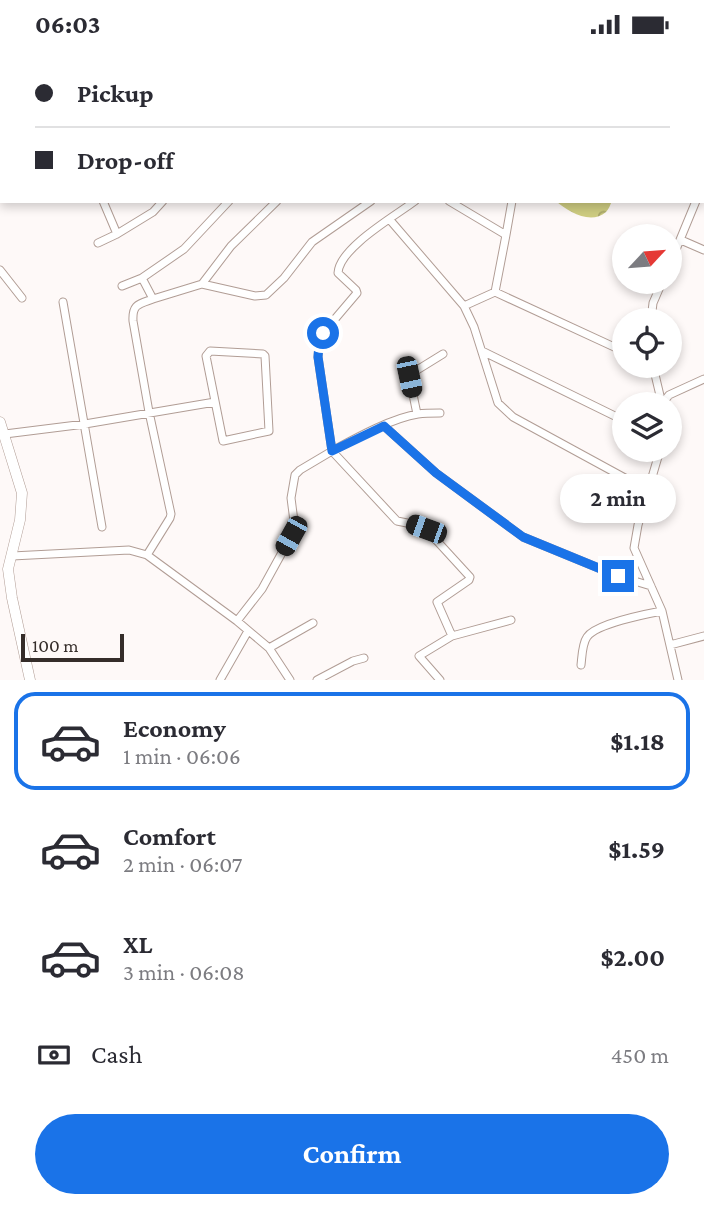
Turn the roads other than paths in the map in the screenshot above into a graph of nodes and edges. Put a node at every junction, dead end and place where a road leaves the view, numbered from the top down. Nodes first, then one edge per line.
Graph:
1 (104, 203) edge
2 (150, 203) edge
3 (161, 203) edge
4 (227, 203) edge
5 (274, 203) edge
6 (368, 203) edge
7 (412, 203) edge
8 (452, 203) edge
9 (512, 203) edge
10 (695, 203) edge
11 (153, 212) junction
12 (390, 220) junction
13 (117, 234) junction
14 (506, 235) junction
15 (682, 237) edge
16 (682, 240) edge
17 (97, 243) dead end
18 (704, 250) edge
19 (0, 270) edge
20 (142, 278) junction
21 (202, 284) junction
22 (122, 286) dead end
23 (495, 292) junction
24 (22, 298) dead end
25 (153, 299) junction
26 (63, 302) dead end
27 (464, 306) junction
28 (612, 346) edge
29 (482, 351) junction
30 (443, 354) dead end
31 (704, 379) edge
32 (676, 392) edge
33 (215, 402) junction
34 (149, 412) junction
35 (440, 413) dead end
36 (417, 414) junction
37 (612, 415) edge
38 (0, 422) edge
39 (85, 423) junction
40 (384, 426) junction
41 (5, 434) junction
42 (332, 451) junction
43 (657, 462) edge
44 (647, 490) junction
45 (102, 527) dead end
46 (147, 555) junction
47 (12, 557) junction
48 (4, 569) edge
49 (651, 586) junction
50 (662, 611) junction
51 (511, 620) dead end
52 (237, 621) junction
53 (313, 623) dead end
54 (248, 631) junction
55 (452, 636) junction
56 (704, 636) edge
57 (670, 646) junction
58 (269, 648) junction
59 (364, 658) dead end
60 (581, 665) dead end
61 (30, 680) edge
62 (220, 680) edge
63 (290, 680) edge
64 (317, 680) edge
65 (440, 680) edge
66 (678, 680) edge

1 - 13 street
2 - 11 street
3 - 11 street
4 - 20 street
5 - 21 street
6 - 21 street
7 - 12 street
8 - 14 street
9 - 14 street
10 - 15 street
11 - 13 street
12 - 27 street
12 - 42 street
13 - 17 street
14 - 23 street
16 - 18 street
19 - 24 street
20 - 22 street
20 - 25 street
21 - 25 street
23 - 27 street
23 - 28 street
25 - 34 street
26 - 39 street
27 - 29 street
29 - 37 street
29 - 44 street
30 - 36 street
31 - 32 street
33 - 33 street
33 - 34 street
34 - 39 street
34 - 46 street
35 - 36 street
36 - 40 street
38 - 41 street
39 - 41 street
39 - 45 street
40 - 42 street
40 - 49 street
41 - 47 street
42 - 52 street
42 - 55 street
43 - 44 street
44 - 49 street
46 - 47 street
46 - 52 street
47 - 48 street
48 - 61 street
49 - 50 street
50 - 57 street
50 - 60 street
51 - 55 street
52 - 54 street
53 - 58 street
54 - 58 street
54 - 62 street
55 - 65 street
56 - 57 street
57 - 66 street
58 - 63 street
59 - 64 street

